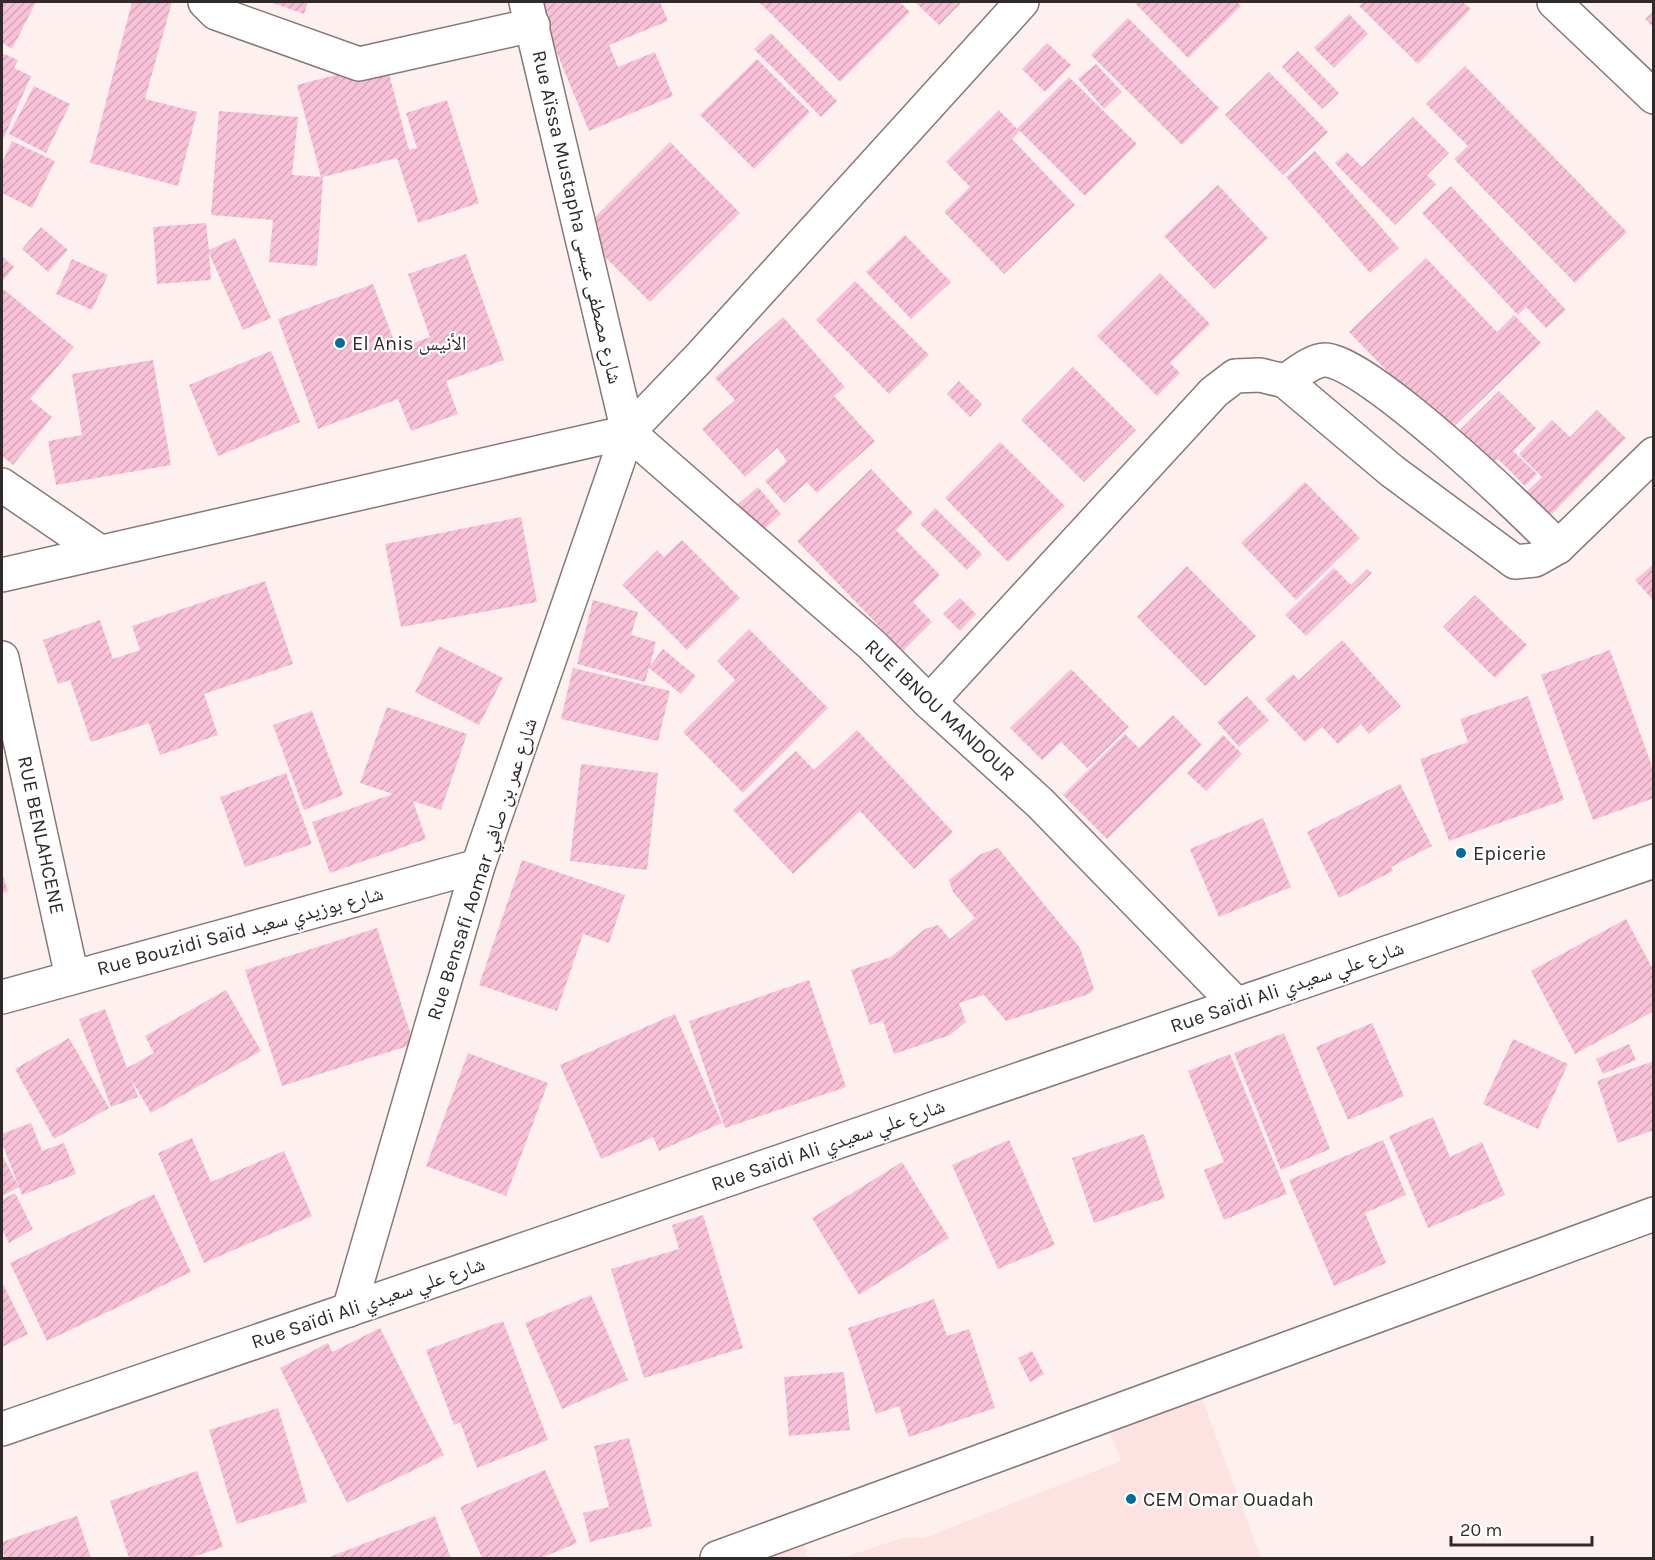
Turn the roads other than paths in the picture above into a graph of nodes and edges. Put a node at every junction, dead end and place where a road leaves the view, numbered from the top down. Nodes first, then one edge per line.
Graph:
1 (205, 2) edge
2 (1022, 2) edge
3 (1554, 2) edge
4 (530, 13) edge
5 (1653, 97) edge
6 (1285, 381) junction
7 (628, 432) junction
8 (1653, 454) edge
9 (2, 485) edge
10 (1558, 547) junction
11 (100, 552) junction
12 (2, 575) edge
13 (2, 658) edge
14 (929, 702) junction
15 (1653, 861) edge
16 (478, 866) junction
17 (72, 977) junction
18 (2, 997) edge
19 (1236, 1004) junction
20 (1653, 1214) edge
21 (349, 1310) junction
22 (2, 1429) edge
23 (717, 1558) edge

1 - 4 street
2 - 7 street
3 - 5 street
4 - 7 street, Rue Aïssa Mustapha شارع مصطفى عيسى
6 - 10 street
6 - 10 street
6 - 14 street
7 - 11 street
7 - 14 street, RUE IBNOU MANDOUR
7 - 16 street, Rue Bensafi Aomar شارع عمر بن صافي
8 - 10 street
9 - 11 street
11 - 12 street
13 - 17 street, RUE BENLAHCENE
14 - 19 street, RUE IBNOU MANDOUR
15 - 19 street, Rue Saïdi Ali شارع علي سعيدي
16 - 17 street, Rue Bouzidi Saïd شارع بوزيدي سعيد
16 - 21 street, Rue Bensafi Aomar شارع عمر بن صافي
17 - 18 street, Rue Bouzidi Saïd شارع بوزيدي سعيد
19 - 21 street, Rue Saïdi Ali شارع علي سعيدي
20 - 23 street
21 - 22 street, Rue Saïdi Ali شارع علي سعيدي

